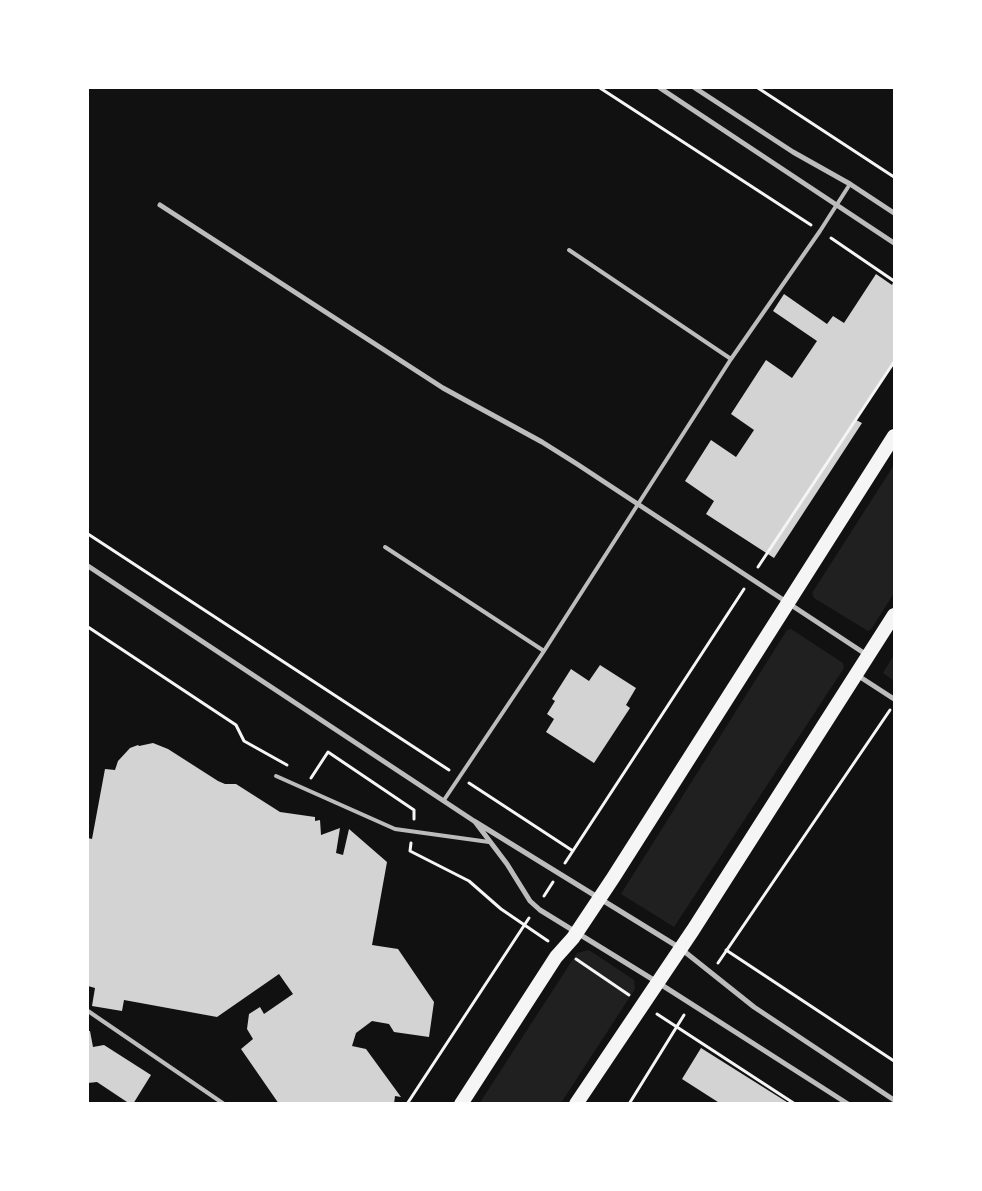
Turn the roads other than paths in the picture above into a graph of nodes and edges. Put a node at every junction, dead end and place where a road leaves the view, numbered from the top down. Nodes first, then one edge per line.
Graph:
1 (660, 88) edge
2 (695, 88) edge
3 (850, 184) junction
4 (160, 205) dead end
5 (836, 206) junction
6 (894, 213) edge
7 (894, 243) edge
8 (569, 250) dead end
9 (731, 359) junction
10 (894, 436) edge
11 (638, 504) junction
12 (385, 547) dead end
13 (88, 566) edge
14 (788, 604) junction
15 (894, 615) edge
16 (544, 652) junction
17 (868, 656) junction
18 (855, 674) junction
19 (894, 699) edge
20 (276, 776) dead end
21 (444, 800) junction
22 (474, 821) junction
23 (489, 842) junction
24 (600, 897) junction
25 (576, 933) junction
26 (680, 948) junction
27 (657, 982) junction
28 (88, 1011) edge
29 (894, 1100) edge
30 (224, 1104) edge
31 (461, 1104) edge
32 (576, 1104) edge
33 (848, 1104) edge

1 - 5 street
2 - 3 street
3 - 5 lane
3 - 6 street
4 - 11 street
5 - 7 street
5 - 9 lane
8 - 9 lane
9 - 11 lane
10 - 14 highway
11 - 14 street
11 - 16 lane
12 - 16 lane
13 - 21 street
14 - 17 street
14 - 24 highway
15 - 17 highway
16 - 21 lane
17 - 18 highway
18 - 19 street
18 - 26 highway
20 - 23 lane
21 - 22 street
22 - 23 street
22 - 24 street
23 - 25 street
24 - 25 highway
24 - 26 street
25 - 27 street
25 - 31 highway
26 - 27 highway
26 - 29 street
27 - 32 highway
27 - 33 street
28 - 30 lane

